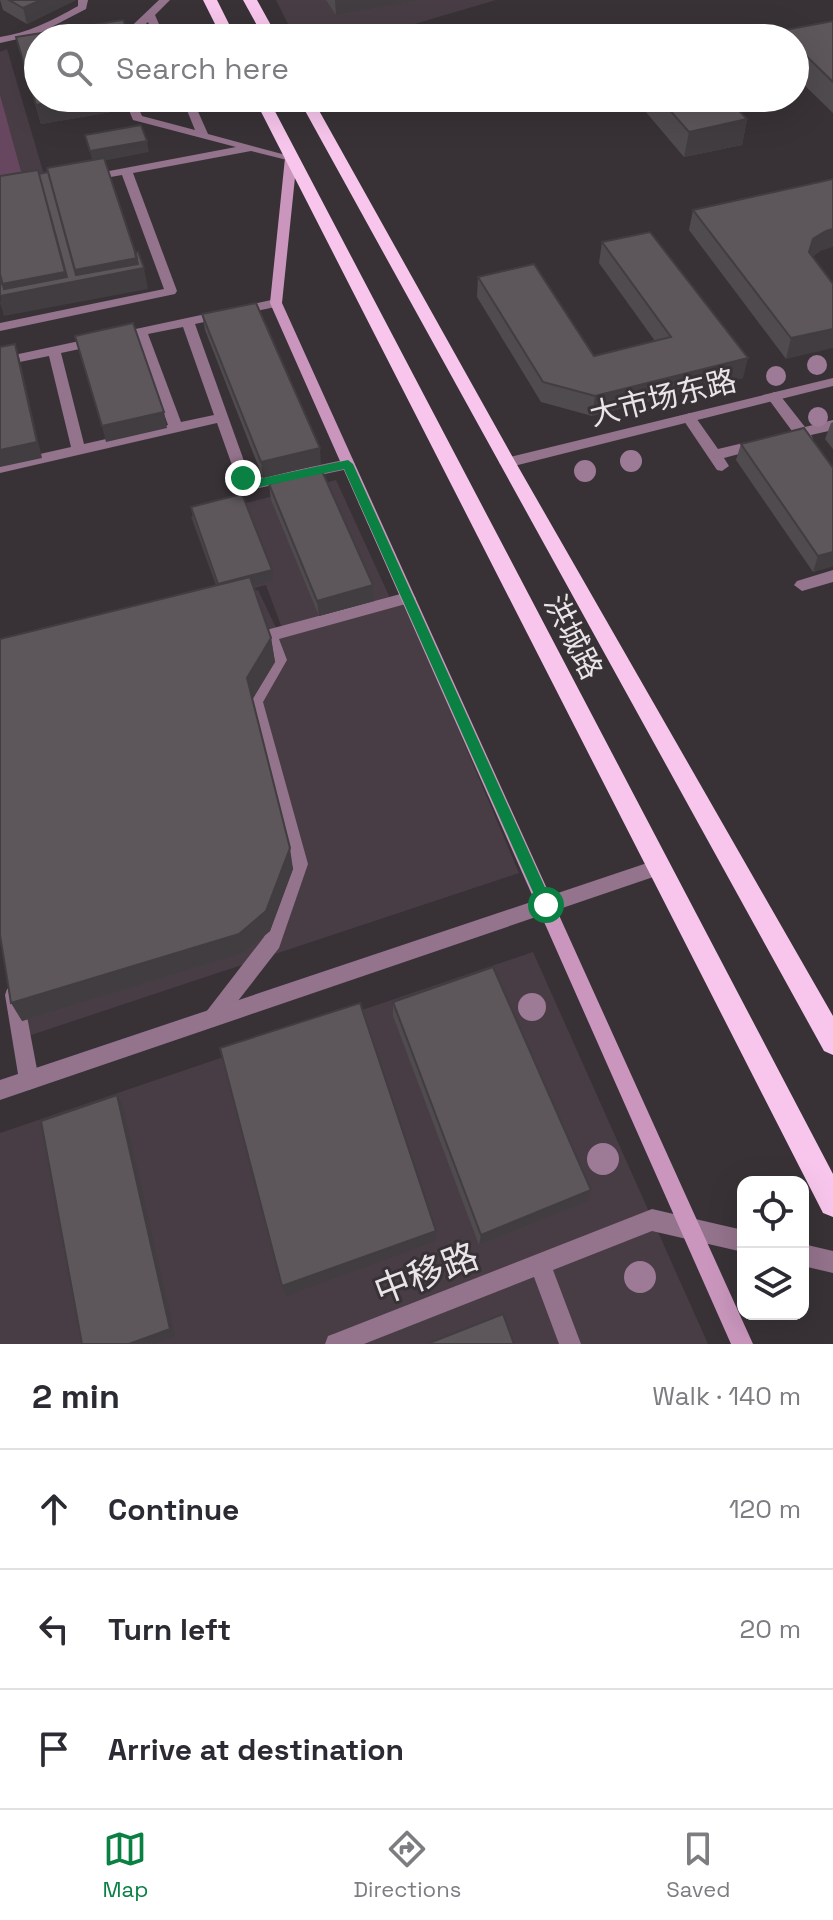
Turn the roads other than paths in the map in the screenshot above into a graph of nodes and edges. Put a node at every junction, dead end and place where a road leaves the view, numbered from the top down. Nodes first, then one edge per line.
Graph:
1 (83, 0) edge
2 (165, 0) edge
3 (210, 0) edge
4 (250, 0) edge
5 (150, 15) junction
6 (49, 24) edge
7 (140, 24) edge
8 (154, 24) edge
9 (222, 24) edge
10 (263, 24) edge
11 (24, 35) edge
12 (0, 40) edge
13 (135, 112) edge
14 (193, 112) edge
15 (268, 112) edge
16 (313, 112) edge
17 (203, 136) junction
18 (251, 148) junction
19 (291, 158) junction
20 (126, 171) junction
21 (70, 181) edge
22 (276, 303) junction
23 (188, 322) junction
24 (0, 327) edge
25 (141, 332) junction
26 (54, 350) junction
27 (0, 362) edge
28 (833, 382) edge
29 (774, 397) junction
30 (220, 418) junction
31 (689, 418) junction
32 (833, 425) edge
33 (176, 428) junction
34 (801, 433) junction
35 (79, 450) junction
36 (817, 454) edge
37 (506, 463) junction
38 (348, 464) junction
39 (0, 468) edge
40 (833, 576) edge
41 (802, 585) dead end
42 (408, 598) junction
43 (659, 867) junction
44 (546, 905) junction
45 (10, 970) edge
46 (213, 1018) junction
47 (833, 1042) edge
48 (29, 1080) junction
49 (0, 1090) edge
50 (833, 1203) edge
51 (691, 1229) junction
52 (737, 1240) edge
53 (809, 1256) edge
54 (833, 1262) edge
55 (540, 1265) junction
56 (336, 1344) edge
57 (570, 1344) edge
58 (742, 1344) edge

1 - 6 street
2 - 5 street
3 - 9 highway
4 - 10 highway
5 - 7 street
5 - 8 street
11 - 12 street
13 - 17 street
14 - 17 street
15 - 19 highway, 洪城路
16 - 37 highway, 洪城路
17 - 18 street
18 - 19 street
18 - 20 street
19 - 22 main road
19 - 43 highway, 洪城路
20 - 21 street
20 - 24 street
22 - 23 street
22 - 38 main road
23 - 25 street
23 - 30 street
25 - 26 street
25 - 33 street
26 - 27 street
26 - 35 street
28 - 29 street, 大市场东路
29 - 31 street, 大市场东路
29 - 34 street
30 - 33 street
30 - 38 street
31 - 34 street
31 - 37 street, 大市场东路
32 - 34 street
33 - 35 street
34 - 36 street
35 - 39 street
37 - 47 highway, 洪城路
38 - 42 main road
40 - 41 street
42 - 44 main road
42 - 46 street
43 - 44 street
43 - 50 highway, 洪城路
44 - 46 street
44 - 51 main road
45 - 48 street
46 - 48 street
48 - 49 street
51 - 52 street, 中移路
51 - 55 street, 中移路
51 - 58 main road
53 - 54 street
55 - 56 street, 中移路
55 - 57 street

